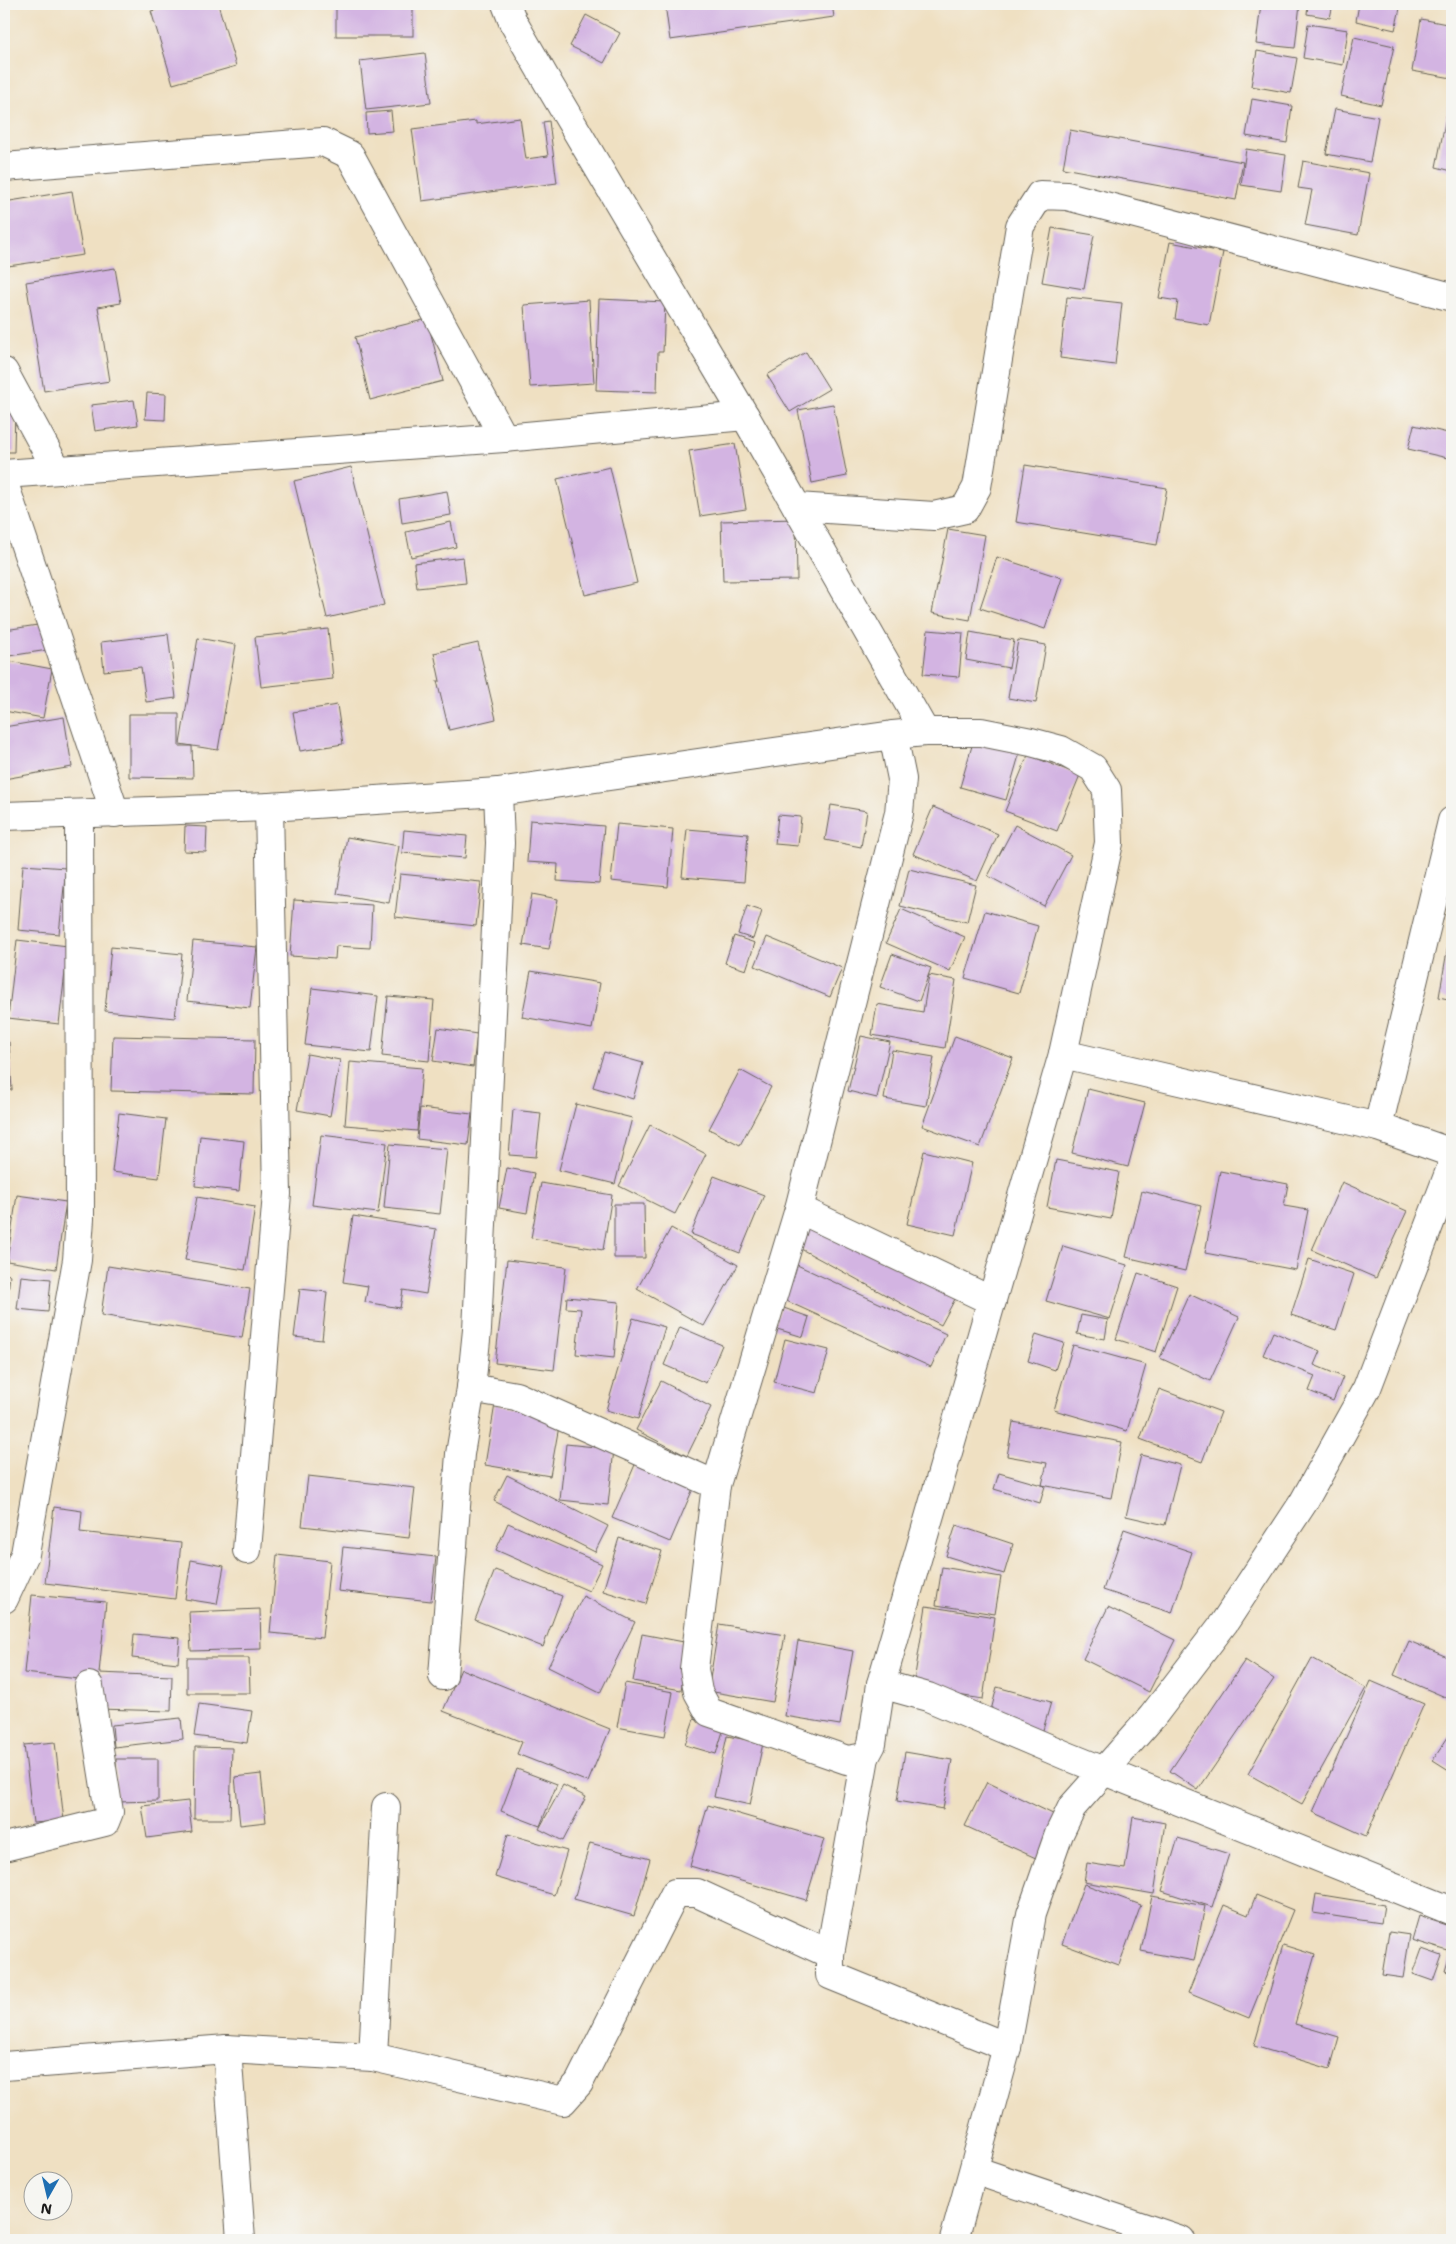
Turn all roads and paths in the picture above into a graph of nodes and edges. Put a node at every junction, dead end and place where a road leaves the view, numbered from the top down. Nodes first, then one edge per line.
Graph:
1 (506, 4) edge
2 (4, 167) edge
3 (1452, 297) edge
4 (4, 372) edge
5 (745, 416) junction
6 (504, 438) junction
7 (57, 470) junction
8 (4, 474) edge
9 (4, 482) edge
10 (797, 507) junction
11 (925, 732) junction
12 (893, 735) junction
13 (498, 792) junction
14 (269, 807) junction
15 (115, 812) junction
16 (79, 814) junction
17 (4, 816) edge
18 (1452, 821) edge
19 (1063, 1054) junction
20 (1378, 1127) junction
21 (1452, 1153) edge
22 (1452, 1166) edge
23 (800, 1209) junction
24 (992, 1301) junction
25 (471, 1388) junction
26 (716, 1485) junction
27 (247, 1550) dead end
28 (14, 1553) edge
29 (4, 1599) edge
30 (443, 1676) dead end
31 (881, 1684) junction
32 (88, 1686) dead end
33 (864, 1757) junction
34 (1105, 1772) junction
35 (386, 1807) dead end
36 (4, 1846) edge
37 (1452, 1911) edge
38 (830, 1954) junction
39 (1007, 2047) junction
40 (227, 2048) junction
41 (373, 2057) junction
42 (4, 2066) edge
43 (974, 2170) junction
44 (241, 2240) edge
45 (954, 2240) edge
46 (1181, 2240) edge

1 - 5 street
2 - 6 street
3 - 10 street
4 - 7 street
5 - 6 street
5 - 10 street
6 - 7 street
7 - 8 street
9 - 15 street
10 - 11 street
11 - 12 street
11 - 19 street
12 - 13 street
12 - 23 street
13 - 14 street
13 - 25 street
14 - 15 street
14 - 27 street
15 - 16 street
16 - 17 street
16 - 28 street
18 - 20 street
19 - 20 street
19 - 24 street
20 - 21 street
22 - 34 street
23 - 24 street
23 - 26 street
24 - 31 street
25 - 26 street
25 - 30 street
26 - 33 street
28 - 29 street
31 - 33 street
31 - 34 street
32 - 36 street
33 - 38 street
34 - 37 street
34 - 39 street
35 - 41 street
38 - 39 street
38 - 41 street
39 - 43 street
40 - 41 street
40 - 42 street
40 - 44 street
43 - 45 street
43 - 46 street

